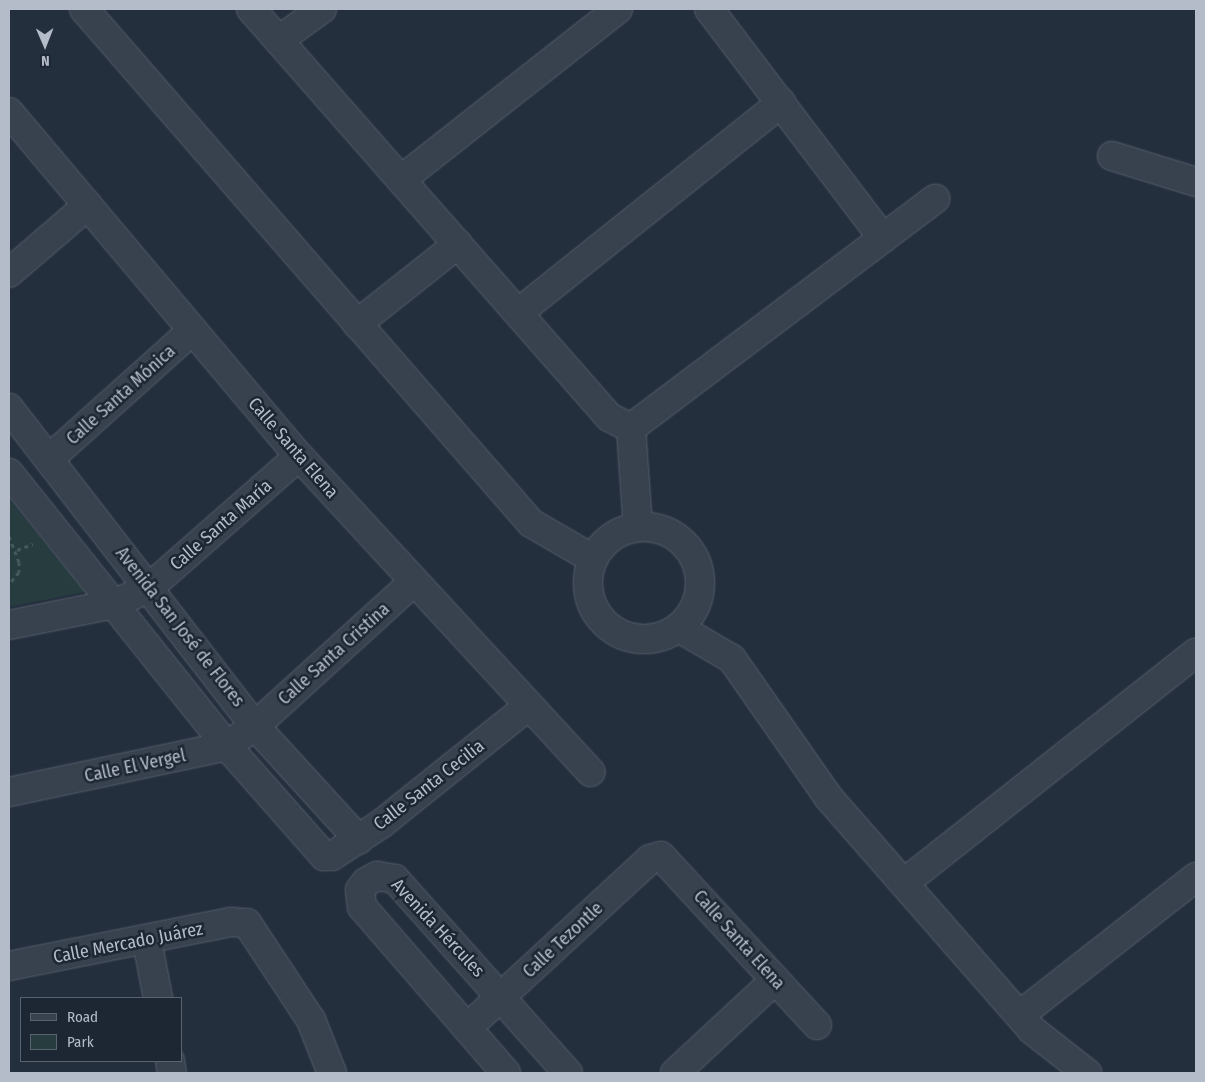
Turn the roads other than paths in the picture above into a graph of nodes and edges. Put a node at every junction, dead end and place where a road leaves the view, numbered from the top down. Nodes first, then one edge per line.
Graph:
1 (84, 9) edge
2 (252, 9) edge
3 (322, 9) edge
4 (618, 9) edge
5 (709, 9) edge
6 (279, 40) junction
7 (781, 103) junction
8 (9, 112) edge
9 (1112, 156) dead end
10 (402, 179) junction
11 (1196, 182) edge
12 (935, 199) dead end
13 (88, 204) junction
14 (883, 238) junction
15 (458, 244) junction
16 (9, 274) edge
17 (518, 313) junction
18 (358, 324) junction
19 (193, 330) junction
20 (9, 408) edge
21 (631, 428) junction
22 (299, 456) junction
23 (49, 459) junction
24 (9, 473) edge
25 (638, 527) junction
26 (593, 560) junction
27 (413, 582) junction
28 (150, 587) junction
29 (114, 604) junction
30 (9, 625) edge
31 (679, 628) junction
32 (1196, 652) edge
33 (527, 707) junction
34 (255, 726) junction
35 (227, 746) junction
36 (591, 772) dead end
37 (9, 792) edge
38 (359, 840) junction
39 (328, 856) joint
40 (661, 856) joint
41 (1196, 877) edge
42 (904, 883) junction
43 (147, 941) junction
44 (9, 966) edge
45 (775, 980) junction
46 (158, 997) edge
47 (501, 997) junction
48 (1020, 1015) junction
49 (817, 1026) dead end
50 (466, 1028) junction
51 (332, 1073) edge
52 (506, 1073) edge
53 (568, 1073) edge
54 (675, 1073) edge
55 (1087, 1073) edge

1 - 18 street
2 - 6 street
3 - 6 street
4 - 10 street
5 - 7 street
6 - 10 street
7 - 14 street
7 - 17 street
8 - 13 street, Calle Santa Elena
9 - 11 street
10 - 15 street
12 - 14 street
13 - 16 street
13 - 19 street, Calle Santa Elena
14 - 21 street
15 - 17 street
15 - 18 street
17 - 21 street
18 - 26 street
19 - 22 street, Calle Santa Elena
19 - 23 street, Calle Santa Mónica
20 - 23 street, Avenida San José de Flores
21 - 25 street
22 - 27 street, Calle Santa Elena
22 - 28 street, Calle Santa María
23 - 28 street, Avenida San José de Flores
24 - 29 street, Avenida San José de Flores
25 - 26 street
25 - 31 street
26 - 31 street
27 - 33 street, Calle Santa Elena
27 - 34 street, Calle Santa Cristina
28 - 29 street, Calle Santa María
28 - 34 street, Avenida San José de Flores
29 - 30 street, Calle Santa María
29 - 35 street, Avenida San José de Flores
31 - 42 street
32 - 42 street
33 - 36 street, Calle Santa Elena
33 - 38 street, Calle Santa Cecilia
34 - 35 street, Calle El Vergel
34 - 38 street, Avenida San José de Flores
35 - 37 street, Calle El Vergel
35 - 39 street, Avenida San José de Flores
38 - 39 street, Calle Santa Cecilia
40 - 45 street, Calle Santa Elena
40 - 47 street, Calle Tezontle
41 - 48 street
42 - 48 street
43 - 44 street, Calle Mercado Juárez
43 - 46 street
43 - 51 street, Calle Mercado Juárez
45 - 49 street, Calle Santa Elena
45 - 54 street
47 - 50 street, Calle Tezontle
47 - 50 street, Avenida Hércules
47 - 53 street, Avenida Hércules
48 - 55 street
50 - 52 street, Avenida Hércules

